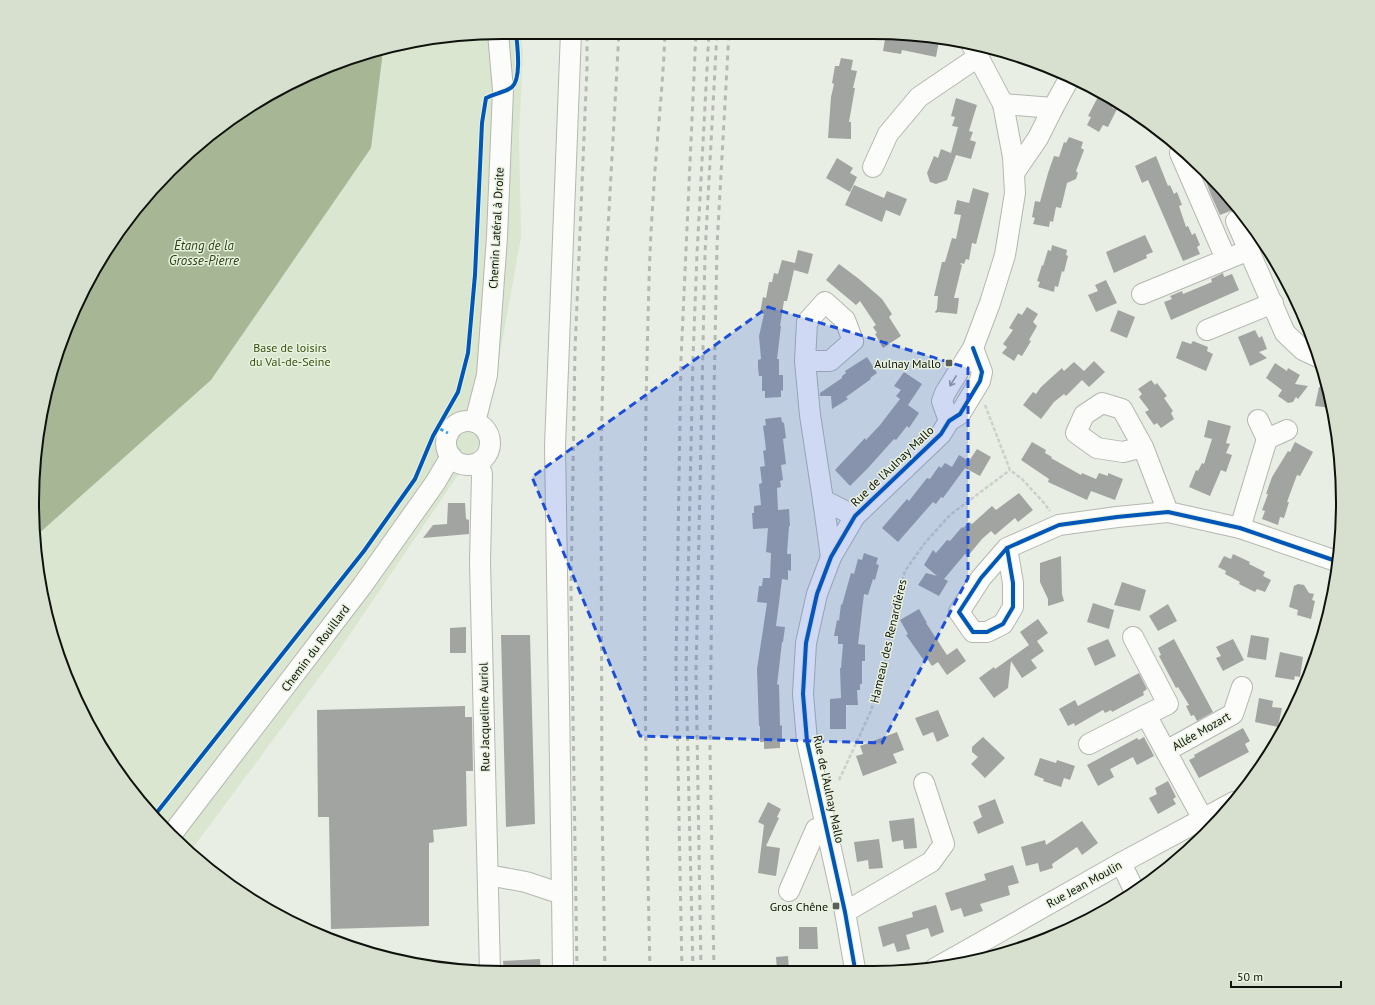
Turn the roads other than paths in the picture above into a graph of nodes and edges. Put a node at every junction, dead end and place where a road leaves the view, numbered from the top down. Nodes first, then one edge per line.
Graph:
1 (499, 39) edge
2 (571, 39) edge
3 (975, 51) edge
4 (1067, 82) edge
5 (1003, 104) junction
6 (1053, 108) junction
7 (1182, 158) edge
8 (873, 167) dead end
9 (1014, 173) junction
10 (1240, 220) edge
11 (1242, 223) edge
12 (1214, 231) junction
13 (1249, 250) junction
14 (1226, 259) junction
15 (1142, 294) dead end
16 (1273, 303) junction
17 (1207, 330) dead end
18 (1311, 353) edge
19 (805, 361) dead end
20 (1258, 420) dead end
21 (475, 422) junction
22 (1287, 430) dead end
23 (1267, 439) junction
24 (1144, 447) dead end
25 (451, 456) junction
26 (478, 462) junction
27 (823, 500) junction
28 (1168, 512) junction
29 (855, 516) junction
30 (1240, 528) junction
31 (1007, 548) dead end
32 (831, 557) junction
33 (1332, 560) edge
34 (1133, 637) dead end
35 (1242, 687) dead end
36 (1146, 715) junction
37 (1089, 744) dead end
38 (1166, 751) junction
39 (924, 783) dead end
40 (1219, 810) edge
41 (1202, 819) junction
42 (826, 826) junction
43 (175, 830) edge
44 (1121, 863) junction
45 (488, 875) junction
46 (1132, 886) edge
47 (789, 891) dead end
48 (562, 894) junction
49 (845, 912) junction
50 (952, 959) edge
51 (490, 966) edge
52 (563, 966) edge
53 (854, 966) edge

1 - 21 street, Chemin Latéral à Droite
2 - 48 street
3 - 5 street, Rue de l'Aulnay Mallo
3 - 8 street
4 - 6 street
5 - 6 street
5 - 9 street, Rue de l'Aulnay Mallo
6 - 9 street
7 - 12 street
9 - 29 street, Rue de l'Aulnay Mallo
10 - 12 street
11 - 13 street
12 - 14 street
13 - 14 street
13 - 16 street
14 - 15 street
16 - 17 street
16 - 18 street
19 - 27 street
20 - 23 street
21 - 25 street
21 - 26 street
22 - 23 street
23 - 30 street
24 - 28 street
25 - 26 street
25 - 43 street, Chemin du Rouillard
26 - 45 street, Rue Jacqueline Auriol
27 - 29 street
27 - 32 street
28 - 30 street
28 - 31 street
29 - 32 street, Rue de l'Aulnay Mallo
30 - 33 street
32 - 42 street, Rue de l'Aulnay Mallo
34 - 36 street
35 - 38 street, Allée Mozart
36 - 37 street
36 - 38 street, Allée Mozart
38 - 41 street, Allée Mozart
39 - 49 street
40 - 41 street, Rue Jean Moulin
41 - 44 street, Rue Jean Moulin
42 - 47 street
42 - 49 street, Rue de l'Aulnay Mallo
44 - 46 street
44 - 50 street, Rue Jean Moulin
45 - 48 street
45 - 51 street, Rue Jacqueline Auriol
48 - 52 street
49 - 53 street, Rue de l'Aulnay Mallo

